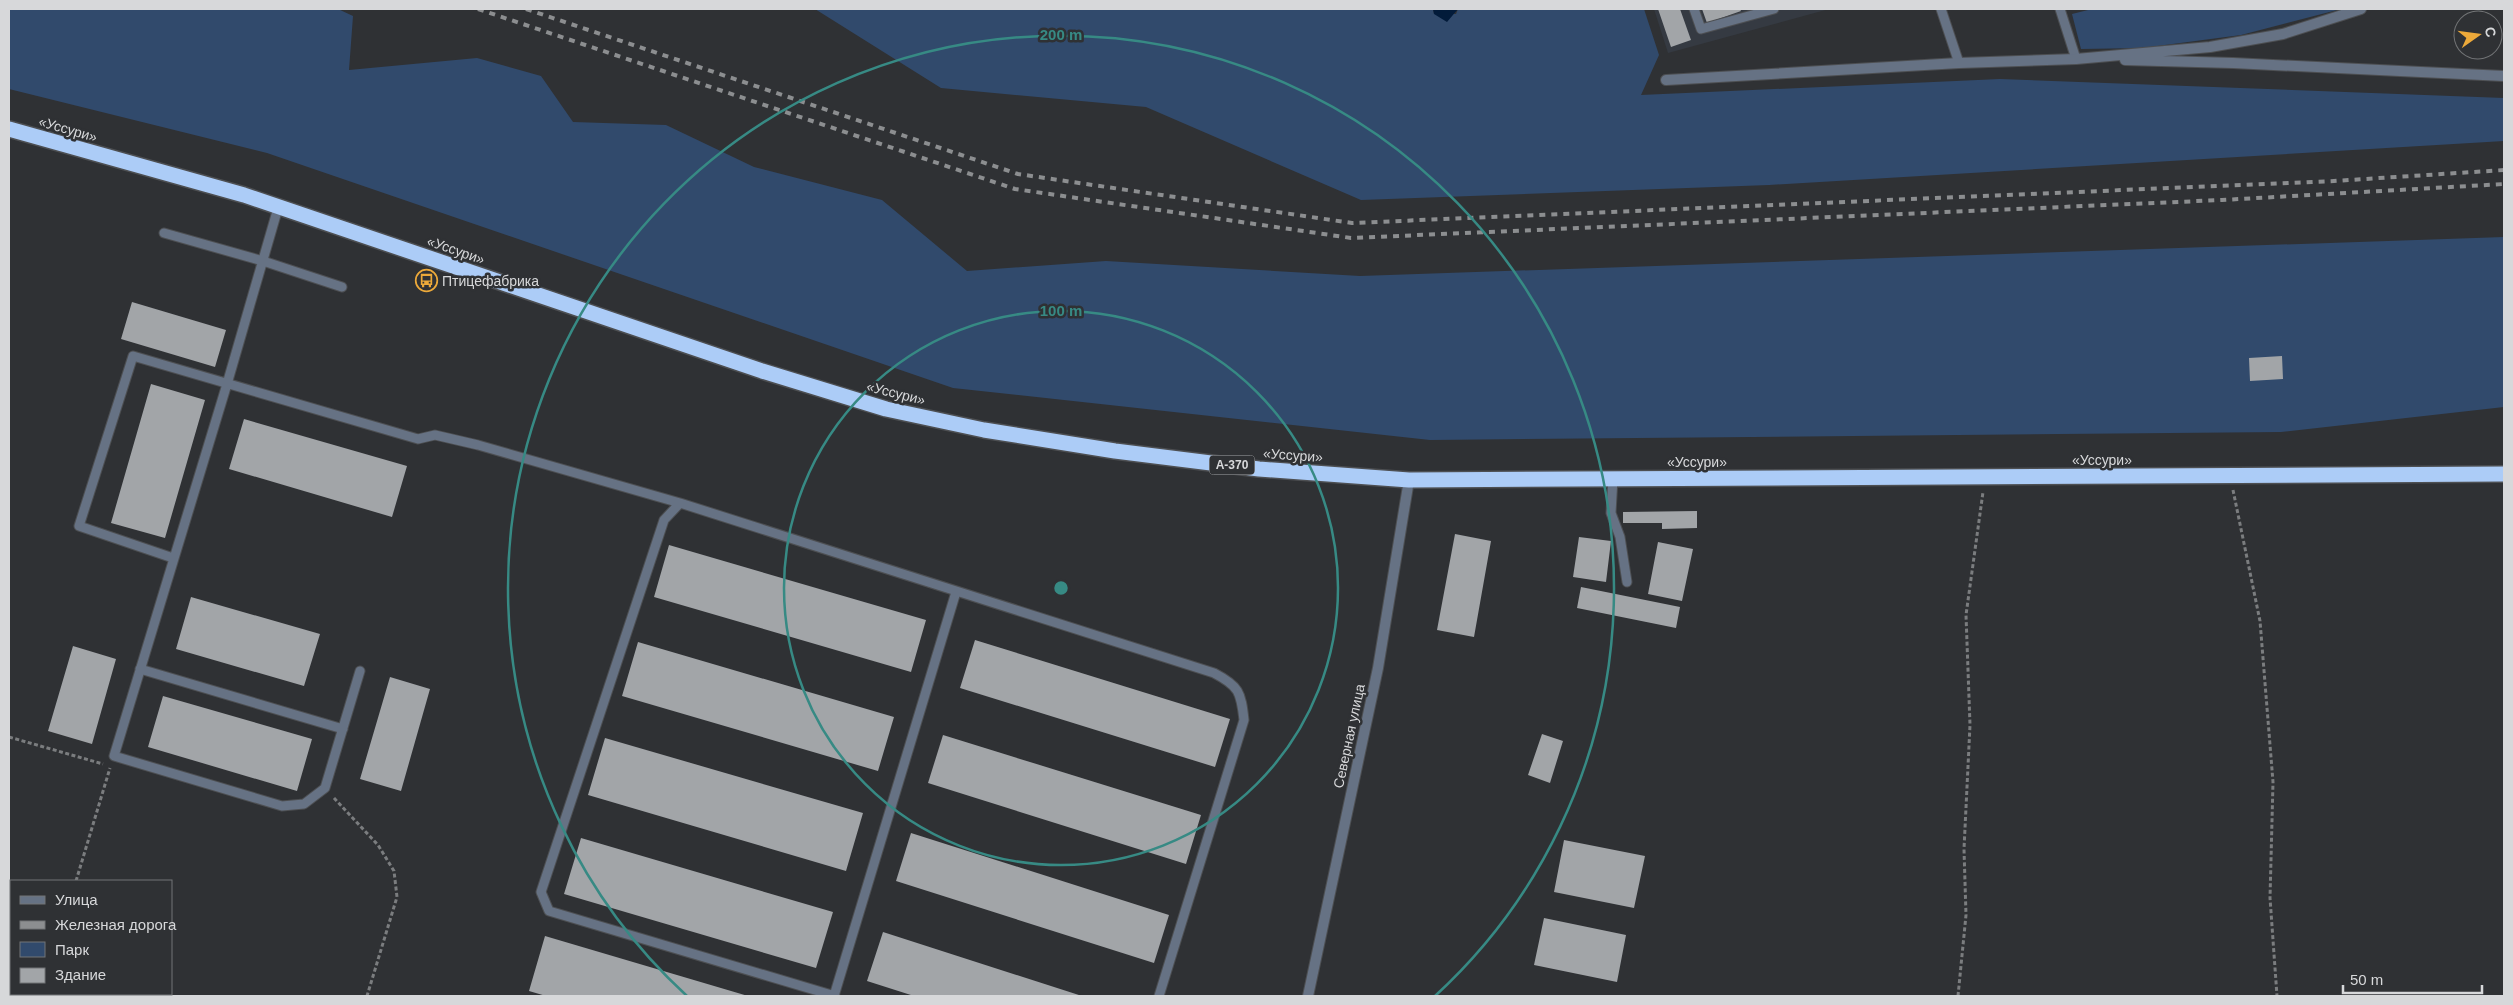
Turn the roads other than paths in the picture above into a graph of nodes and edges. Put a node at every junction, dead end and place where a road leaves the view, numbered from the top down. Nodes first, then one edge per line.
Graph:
1 (1694, 9) edge
2 (1774, 9) edge
3 (1941, 9) edge
4 (2060, 9) edge
5 (2361, 9) edge
6 (1761, 10) edge
7 (2076, 59) junction
8 (1959, 63) junction
9 (2504, 76) edge
10 (1666, 80) dead end
11 (9, 129) edge
12 (278, 208) junction
13 (164, 232) dead end
14 (262, 261) junction
15 (342, 287) dead end
16 (227, 384) junction
17 (2504, 474) edge
18 (1614, 478) junction
19 (1410, 480) junction
20 (680, 504) junction
21 (172, 558) junction
22 (1627, 582) dead end
23 (956, 592) junction
24 (140, 669) junction
25 (360, 671) dead end
26 (343, 729) junction
27 (835, 996) edge
28 (1159, 996) edge
29 (1308, 996) edge

1 - 6 lane
2 - 6 lane
3 - 8 lane
4 - 7 lane
5 - 7 street
7 - 8 street
7 - 9 street
8 - 10 street
11 - 12 highway, «Уссури» / А-370
12 - 14 lane
12 - 19 highway, «Уссури» / А-370
13 - 14 lane
14 - 15 lane
14 - 16 lane
16 - 20 lane
16 - 21 lane
16 - 21 lane
17 - 18 highway, «Уссури» / А-370
18 - 19 highway, «Уссури» / А-370
18 - 22 lane
19 - 29 street, Северная улица
20 - 23 lane
20 - 27 lane
21 - 24 lane
23 - 27 lane
23 - 28 lane
24 - 26 lane
24 - 26 lane
25 - 26 lane

